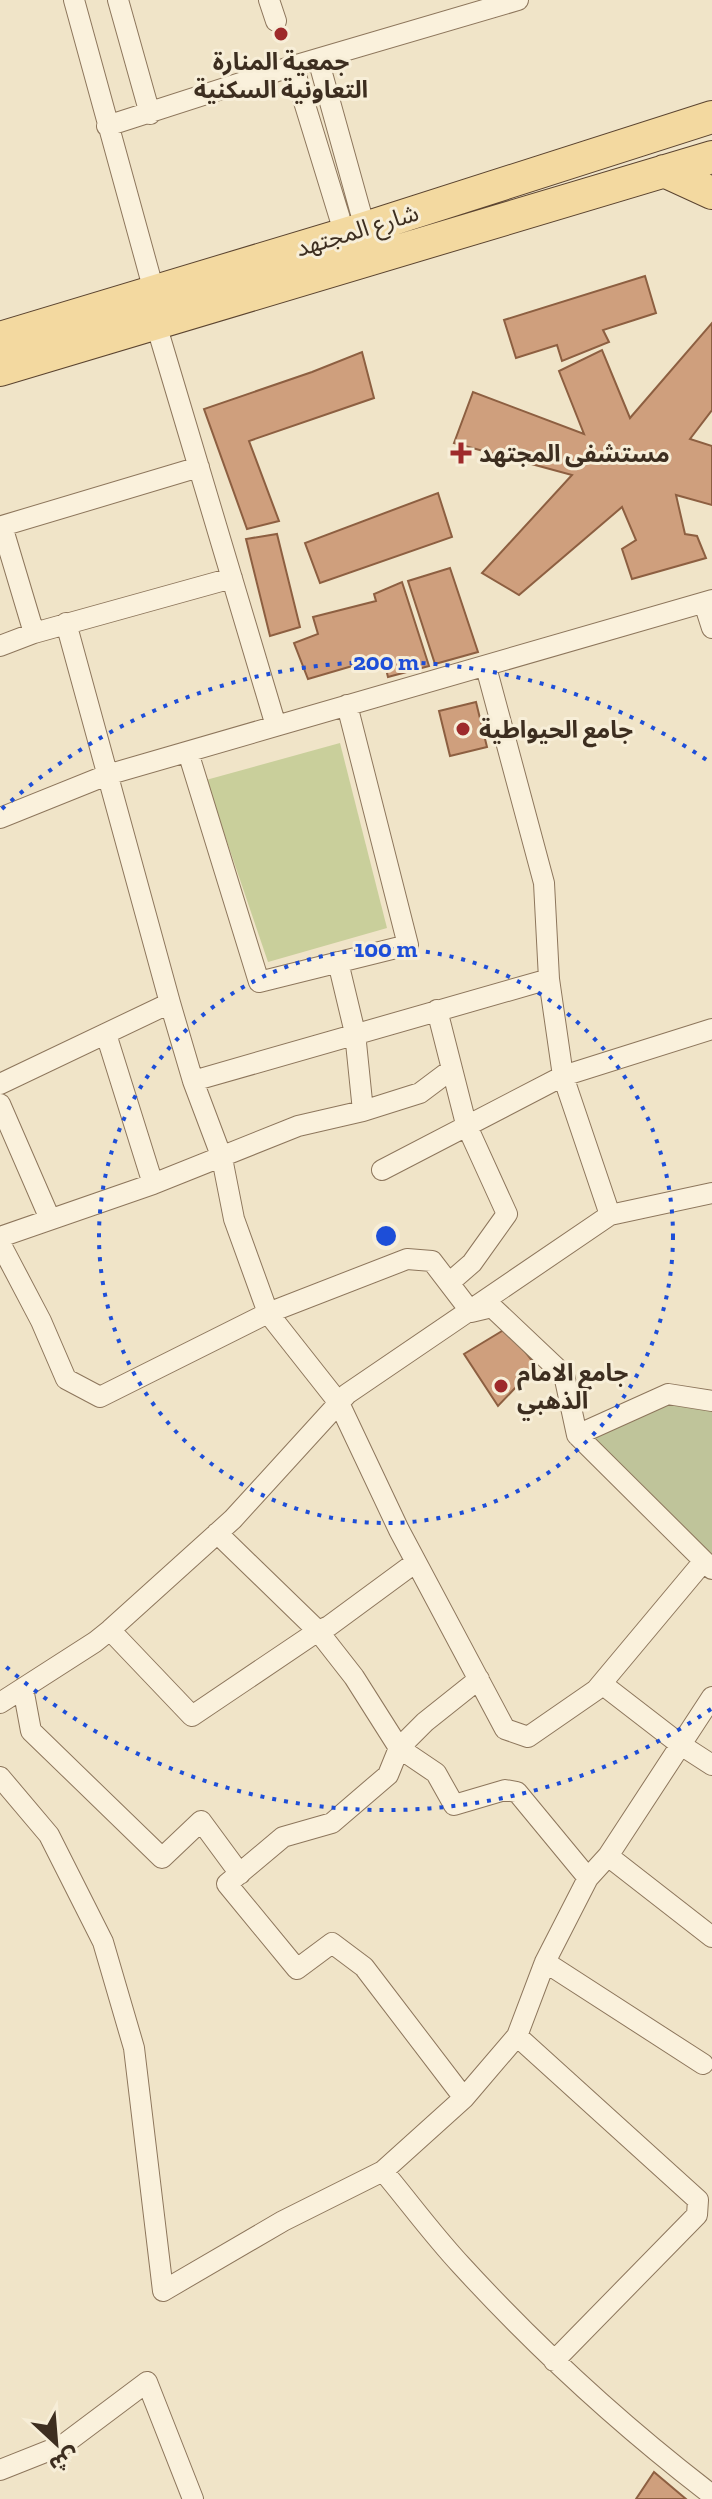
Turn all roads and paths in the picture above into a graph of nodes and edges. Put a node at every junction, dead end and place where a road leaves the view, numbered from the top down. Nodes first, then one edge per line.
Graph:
1 (74, 0) edge
2 (118, 0) edge
3 (269, 0) edge
4 (518, 0) edge
5 (276, 21) dead end
6 (318, 59) junction
7 (293, 66) junction
8 (150, 114) junction
9 (712, 117) edge
10 (107, 126) junction
11 (712, 157) edge
12 (664, 171) junction
13 (712, 193) edge
14 (355, 232) junction
15 (154, 291) junction
16 (156, 324) junction
17 (0, 338) edge
18 (0, 370) edge
19 (199, 467) junction
20 (232, 578) junction
21 (708, 601) edge
22 (66, 623) junction
23 (712, 628) edge
24 (34, 633) junction
25 (0, 646) edge
26 (486, 667) junction
27 (347, 705) junction
28 (276, 726) junction
29 (188, 752) junction
30 (107, 775) junction
31 (0, 818) edge
32 (338, 962) junction
33 (549, 979) junction
34 (170, 1003) junction
35 (437, 1010) junction
36 (712, 1029) edge
37 (355, 1033) junction
38 (106, 1034) junction
39 (452, 1069) junction
40 (563, 1076) junction
41 (193, 1081) junction
42 (0, 1084) edge
43 (0, 1104) edge
44 (363, 1111) junction
45 (466, 1124) junction
46 (222, 1158) junction
47 (382, 1170) dead end
48 (153, 1184) junction
49 (712, 1193) edge
50 (610, 1215) junction
51 (50, 1219) junction
52 (0, 1240) edge
53 (449, 1283) junction
54 (471, 1312) junction
55 (268, 1313) junction
56 (712, 1401) edge
57 (339, 1403) junction
58 (577, 1435) junction
59 (217, 1533) junction
60 (416, 1562) junction
61 (708, 1566) edge
62 (110, 1630) junction
63 (318, 1631) junction
64 (479, 1679) junction
65 (602, 1684) junction
66 (7, 1693) edge
67 (712, 1697) edge
68 (681, 1745) junction
69 (399, 1748) junction
70 (712, 1765) edge
71 (0, 1777) edge
72 (608, 1856) junction
73 (240, 1874) junction
74 (588, 1878) junction
75 (712, 1937) edge
76 (545, 1962) junction
77 (517, 2036) junction
78 (703, 2064) dead end
79 (464, 2098) junction
80 (383, 2171) junction
81 (554, 2361) junction
82 (0, 2470) edge
83 (712, 2495) edge
84 (193, 2499) edge

1 - 10 street
2 - 8 street
3 - 5 street
4 - 6 street
6 - 7 street
6 - 14 street
7 - 8 street
7 - 14 street
8 - 10 street
9 - 14 main road, شارع المجتهد
10 - 15 street
11 - 12 main road, شارع المجتهد
12 - 13 main road
12 - 16 main road, شارع المجتهد
14 - 15 main road, شارع المجتهد
15 - 17 main road, شارع المجتهد
16 - 18 main road, شارع المجتهد
16 - 19 street
19 - 20 street
19 - 24 street
20 - 22 street
20 - 28 street
21 - 23 street
21 - 26 street
22 - 24 street
22 - 30 street
24 - 25 street
26 - 27 street
26 - 33 street
27 - 28 street
27 - 32 street
28 - 29 street
29 - 30 street
29 - 32 street
30 - 31 street
30 - 34 street
32 - 37 street
33 - 35 street
33 - 40 street
34 - 38 street
34 - 41 street
35 - 37 street
35 - 39 street
36 - 40 street
37 - 41 street
37 - 44 street
38 - 42 street
38 - 48 street
39 - 44 street
39 - 45 street
40 - 45 street
40 - 50 street
41 - 46 street
43 - 51 street
44 - 46 street
45 - 47 street
45 - 53 street
46 - 48 street
46 - 55 street
48 - 51 street
49 - 50 street
50 - 54 street
51 - 52 street
52 - 55 street
53 - 54 street
53 - 55 street
54 - 57 street
54 - 58 street
55 - 57 street
56 - 58 street
57 - 59 street
57 - 60 street
58 - 61 street
59 - 62 street
59 - 63 street
60 - 63 street
60 - 64 street
61 - 65 street
62 - 63 street
62 - 66 street
63 - 69 street
64 - 65 street
64 - 69 street
65 - 68 street
66 - 73 street
67 - 68 street
68 - 70 street
68 - 72 street
69 - 73 street
69 - 74 street
71 - 80 street
72 - 74 street
72 - 75 street
73 - 79 street
74 - 76 street
76 - 77 street
76 - 78 street
77 - 79 street
77 - 81 street
79 - 80 street
80 - 81 street
81 - 83 street
82 - 84 street

